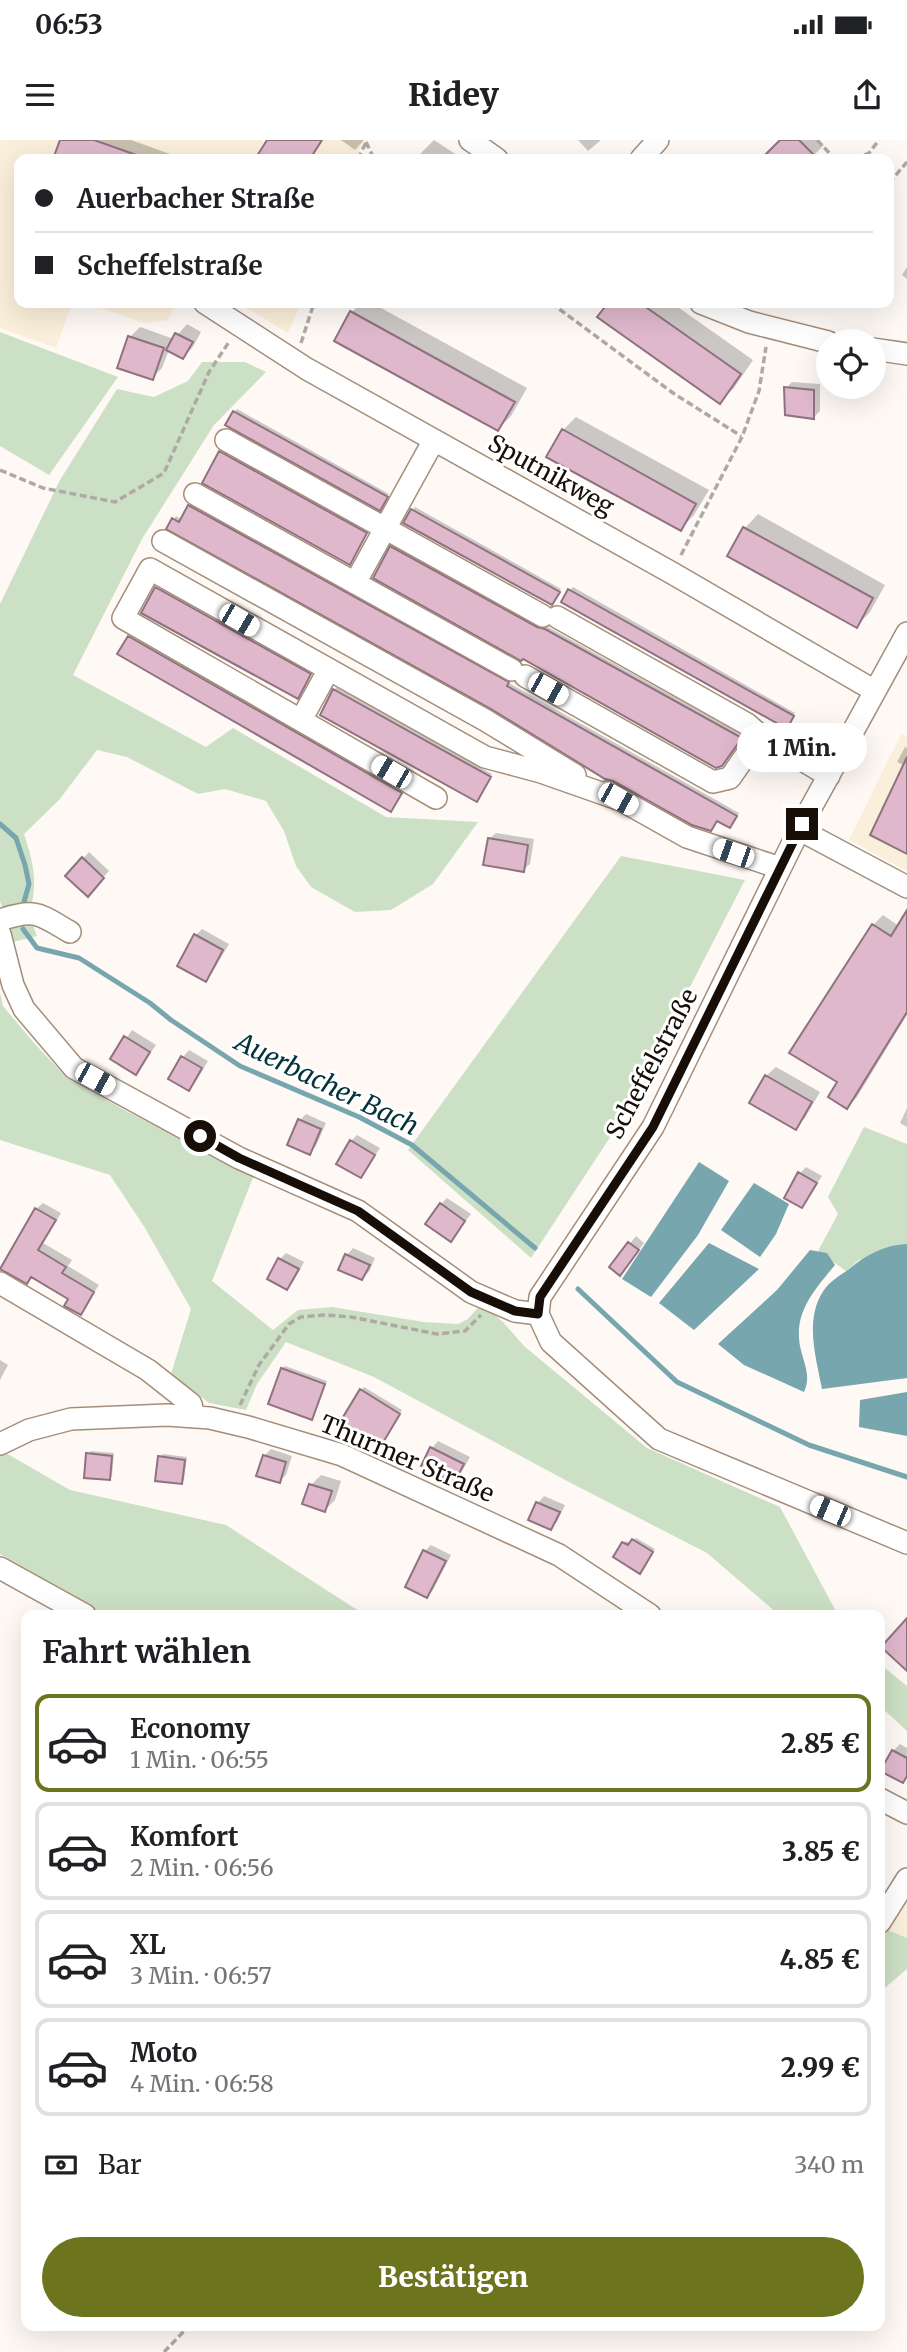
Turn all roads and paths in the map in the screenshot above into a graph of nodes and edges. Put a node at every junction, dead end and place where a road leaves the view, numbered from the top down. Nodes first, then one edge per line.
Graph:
1 (470, 140) edge
2 (658, 140) edge
3 (817, 140) edge
4 (879, 140) edge
5 (489, 154) edge
6 (645, 154) edge
7 (830, 154) edge
8 (867, 154) edge
9 (907, 162) edge
10 (894, 177) edge
11 (212, 308) edge
12 (312, 308) edge
13 (558, 308) edge
14 (714, 308) edge
15 (749, 322) junction
16 (239, 326) junction
17 (816, 339) edge
18 (886, 351) edge
19 (907, 354) edge
20 (293, 361) junction
21 (742, 437) junction
22 (226, 440) dead end
23 (434, 440) junction
24 (0, 470) edge
25 (195, 494) dead end
26 (384, 528) junction
27 (163, 541) dead end
28 (672, 573) junction
29 (355, 583) junction
30 (907, 633) edge
31 (900, 663) edge
32 (328, 671) junction
33 (875, 691) junction
34 (301, 720) junction
35 (760, 735) junction
36 (828, 776) junction
37 (436, 798) dead end
38 (618, 799) junction
39 (800, 830) junction
40 (780, 869) junction
41 (907, 887) edge
42 (0, 920) edge
43 (70, 932) dead end
44 (0, 934) edge
45 (0, 1283) edge
46 (493, 1303) junction
47 (538, 1314) junction
48 (194, 1417) junction
49 (234, 1423) junction
50 (0, 1444) edge
51 (907, 1543) edge
52 (0, 1568) edge
53 (76, 1610) edge
54 (642, 1610) edge
55 (885, 1802) edge
56 (907, 1813) edge
57 (907, 1879) edge
58 (885, 1914) edge
59 (184, 2331) edge
60 (164, 2352) edge

1 - 5 street
2 - 6 street
3 - 7 path
4 - 8 path
9 - 10 path
11 - 16 street, Sputnikweg
12 - 20 path
13 - 21 path
14 - 15 street
15 - 17 street
15 - 21 path
16 - 20 street, Sputnikweg
16 - 24 path
18 - 19 street
20 - 23 street, Sputnikweg
21 - 28 path
22 - 26 street
23 - 26 street
23 - 28 street, Sputnikweg
25 - 29 street
26 - 29 street
26 - 35 street
27 - 38 street
28 - 33 street, Sputnikweg
29 - 35 street
30 - 31 street, Scheffelstraße
31 - 33 street, Scheffelstraße
32 - 34 street
32 - 34 street
32 - 38 street
33 - 36 street, Scheffelstraße
34 - 37 street
35 - 36 street
36 - 39 street, Scheffelstraße
38 - 40 street
39 - 40 street, Scheffelstraße
39 - 41 street
40 - 47 street, Scheffelstraße
42 - 43 street
44 - 46 street
45 - 48 street
46 - 47 street
46 - 49 path
47 - 51 street
48 - 49 street, Thurmer Straße
48 - 50 street, Thurmer Straße
49 - 54 street, Thurmer Straße
52 - 53 street
55 - 56 street
57 - 58 street
59 - 60 path

